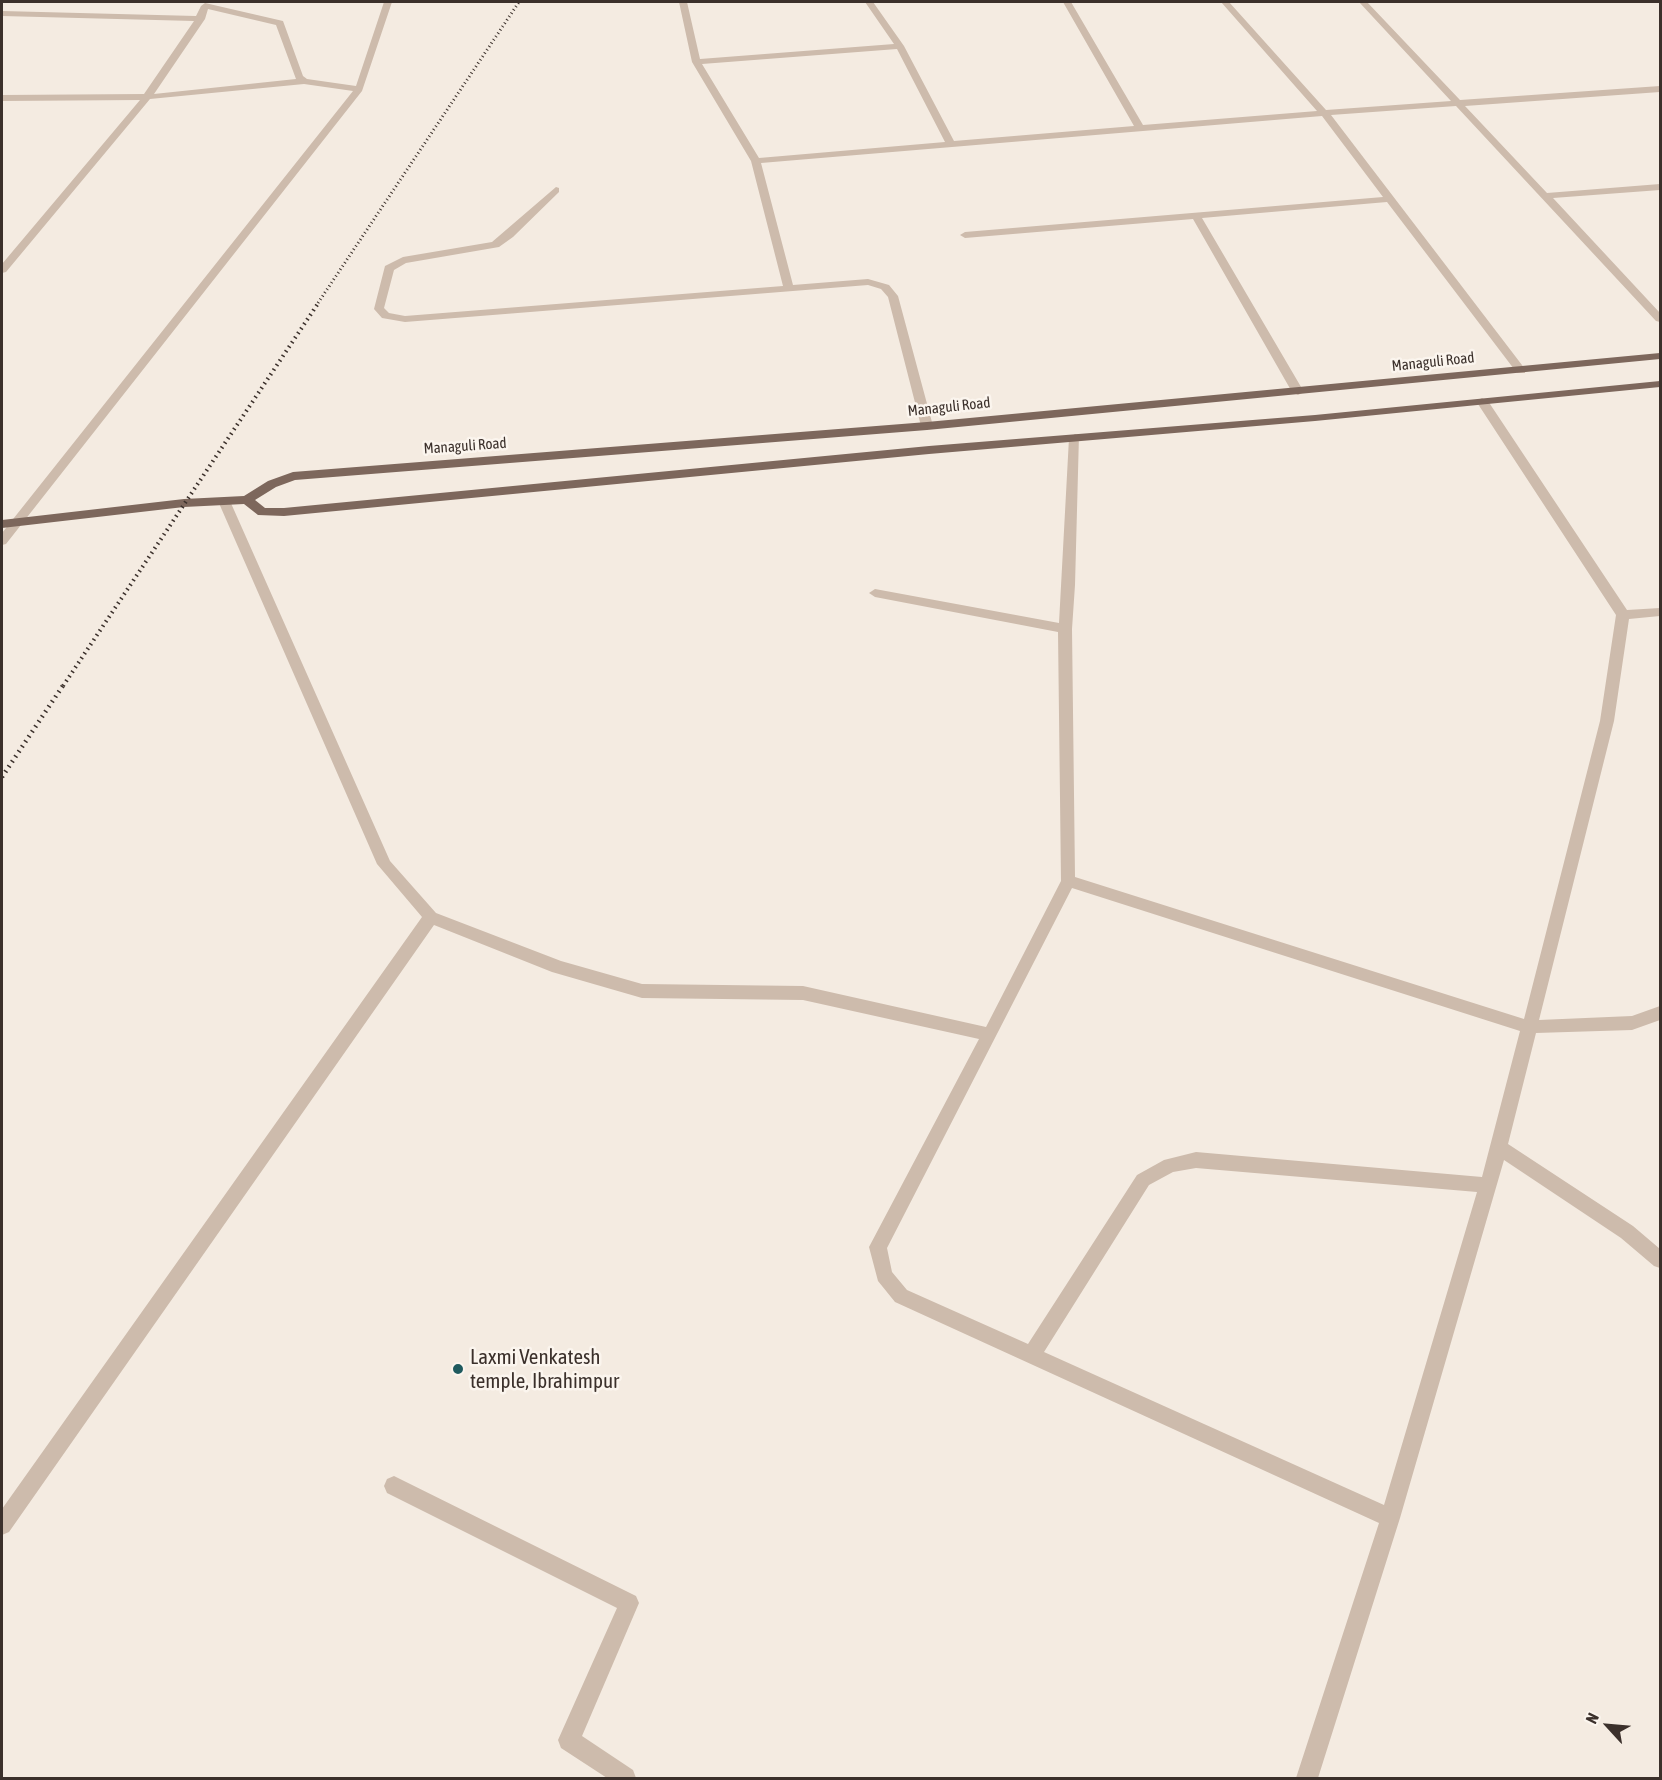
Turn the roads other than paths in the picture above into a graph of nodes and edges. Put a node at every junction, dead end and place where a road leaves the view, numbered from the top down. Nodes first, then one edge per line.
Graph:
1 (388, 2) edge
2 (683, 2) edge
3 (869, 2) edge
4 (1067, 2) edge
5 (1226, 2) edge
6 (1364, 2) edge
7 (206, 4) edge
8 (2, 13) edge
9 (201, 19) junction
10 (900, 46) junction
11 (696, 62) junction
12 (304, 81) junction
13 (359, 89) junction
14 (1660, 89) edge
15 (147, 97) junction
16 (2, 98) edge
17 (1460, 104) junction
18 (1324, 113) junction
19 (1140, 128) junction
20 (950, 143) junction
21 (756, 161) junction
22 (1660, 188) edge
23 (556, 190) dead end
24 (1546, 196) junction
25 (1390, 199) junction
26 (1196, 216) junction
27 (965, 235) dead end
28 (2, 270) edge
29 (789, 289) junction
30 (1660, 319) edge
31 (1660, 356) edge
32 (1521, 371) junction
33 (1660, 384) edge
34 (1298, 392) junction
35 (1482, 401) junction
36 (927, 426) junction
37 (1075, 438) junction
38 (247, 500) junction
39 (224, 501) junction
40 (16, 521) junction
41 (2, 524) edge
42 (2, 541) edge
43 (875, 593) dead end
44 (1660, 612) edge
45 (1623, 615) junction
46 (1065, 629) junction
47 (1068, 881) junction
48 (431, 917) junction
49 (1660, 1013) edge
50 (1528, 1027) junction
51 (990, 1035) junction
52 (1499, 1148) junction
53 (1488, 1185) junction
54 (1660, 1260) edge
55 (1031, 1356) junction
56 (394, 1486) dead end
57 (1390, 1518) junction
58 (2, 1525) edge
59 (625, 1779) edge
60 (1307, 1779) edge

1 - 13 street
2 - 11 street
3 - 10 street
4 - 19 street
5 - 18 street
6 - 17 street
7 - 9 street
7 - 12 street
8 - 9 street
9 - 15 street
10 - 11 street
10 - 20 street
11 - 21 street
12 - 13 street
12 - 15 street
13 - 40 street
14 - 17 street
15 - 16 street
15 - 28 street
17 - 18 street
17 - 24 street
18 - 19 street
18 - 25 street
19 - 20 street
20 - 21 street
21 - 29 street
22 - 24 street
23 - 29 street
24 - 30 street
25 - 26 street
25 - 32 street
26 - 27 street
26 - 34 street
29 - 36 street
31 - 32 main road, Managuli Road
32 - 34 main road, Managuli Road
33 - 35 main road
34 - 36 main road, Managuli Road
35 - 37 main road
35 - 45 street
36 - 38 main road, Managuli Road
37 - 38 main road
37 - 46 street
38 - 39 main road
39 - 40 main road
39 - 48 street
40 - 41 main road
40 - 42 street
43 - 46 street
44 - 45 street
45 - 50 street
46 - 47 street
47 - 50 street
47 - 51 street
48 - 51 street
48 - 58 street
49 - 50 street
50 - 52 street
51 - 55 street
52 - 53 street
52 - 54 street
53 - 55 street
53 - 57 street
55 - 57 street
56 - 59 street
57 - 60 street

